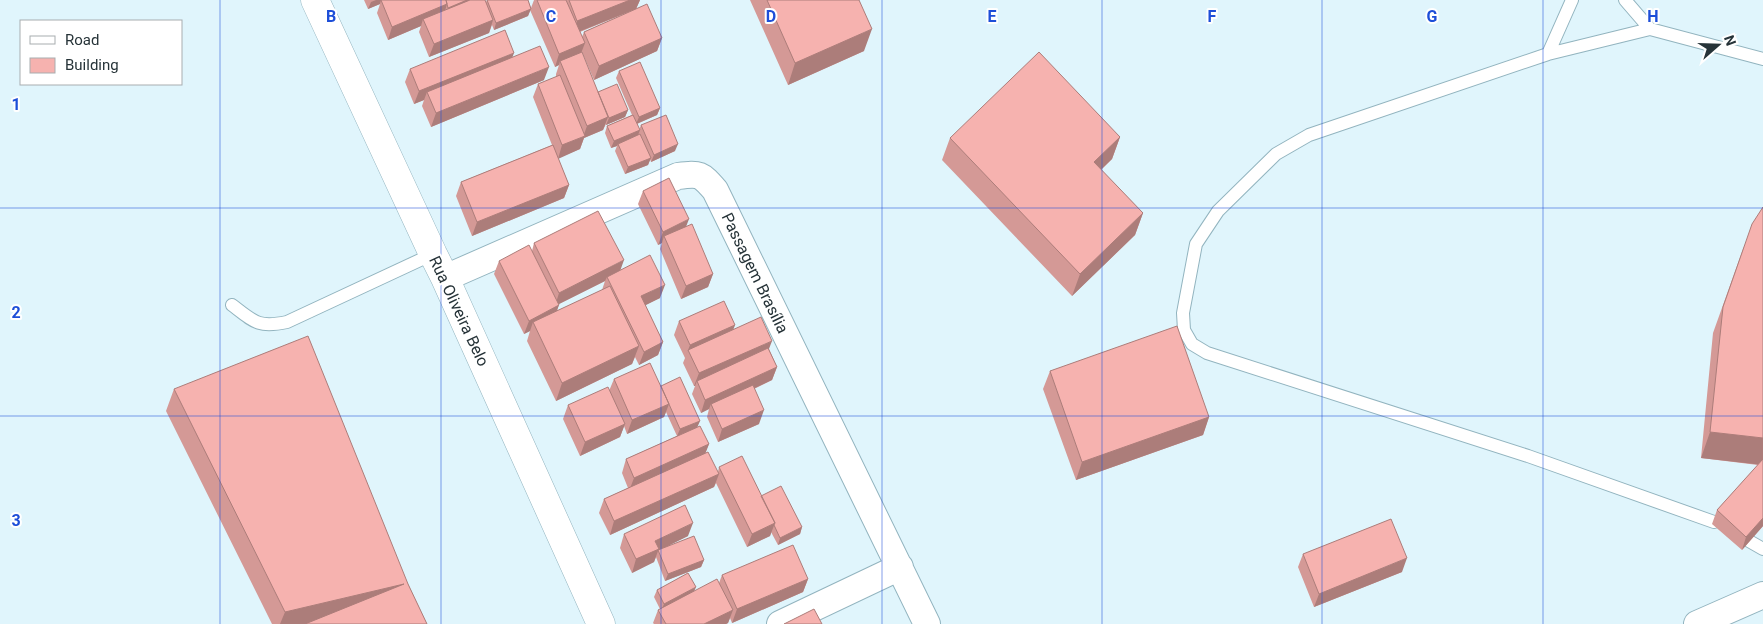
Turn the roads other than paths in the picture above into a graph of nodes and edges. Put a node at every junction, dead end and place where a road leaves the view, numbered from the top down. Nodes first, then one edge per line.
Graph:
1 (315, 0) edge
2 (1572, 0) edge
3 (1625, 0) edge
4 (1650, 29) junction
5 (1548, 54) junction
6 (1763, 59) edge
7 (433, 254) junction
8 (445, 278) junction
9 (232, 305) dead end
10 (1714, 522) dead end
11 (1749, 541) edge
12 (1763, 549) edge
13 (900, 567) junction
14 (1763, 595) edge
15 (601, 624) edge
16 (780, 624) edge
17 (927, 624) edge
18 (1697, 624) edge
19 (1727, 624) edge

1 - 7 main road, Rua Oliveira Belo
2 - 5 lane
3 - 4 lane
4 - 5 lane
4 - 6 lane
5 - 10 lane
7 - 8 main road, Rua Oliveira Belo
7 - 9 lane
8 - 13 street, Passagem Brasília
8 - 15 main road, Rua Oliveira Belo
11 - 12 lane
13 - 16 street
13 - 17 street, Passagem Brasília
14 - 18 street
14 - 19 street

